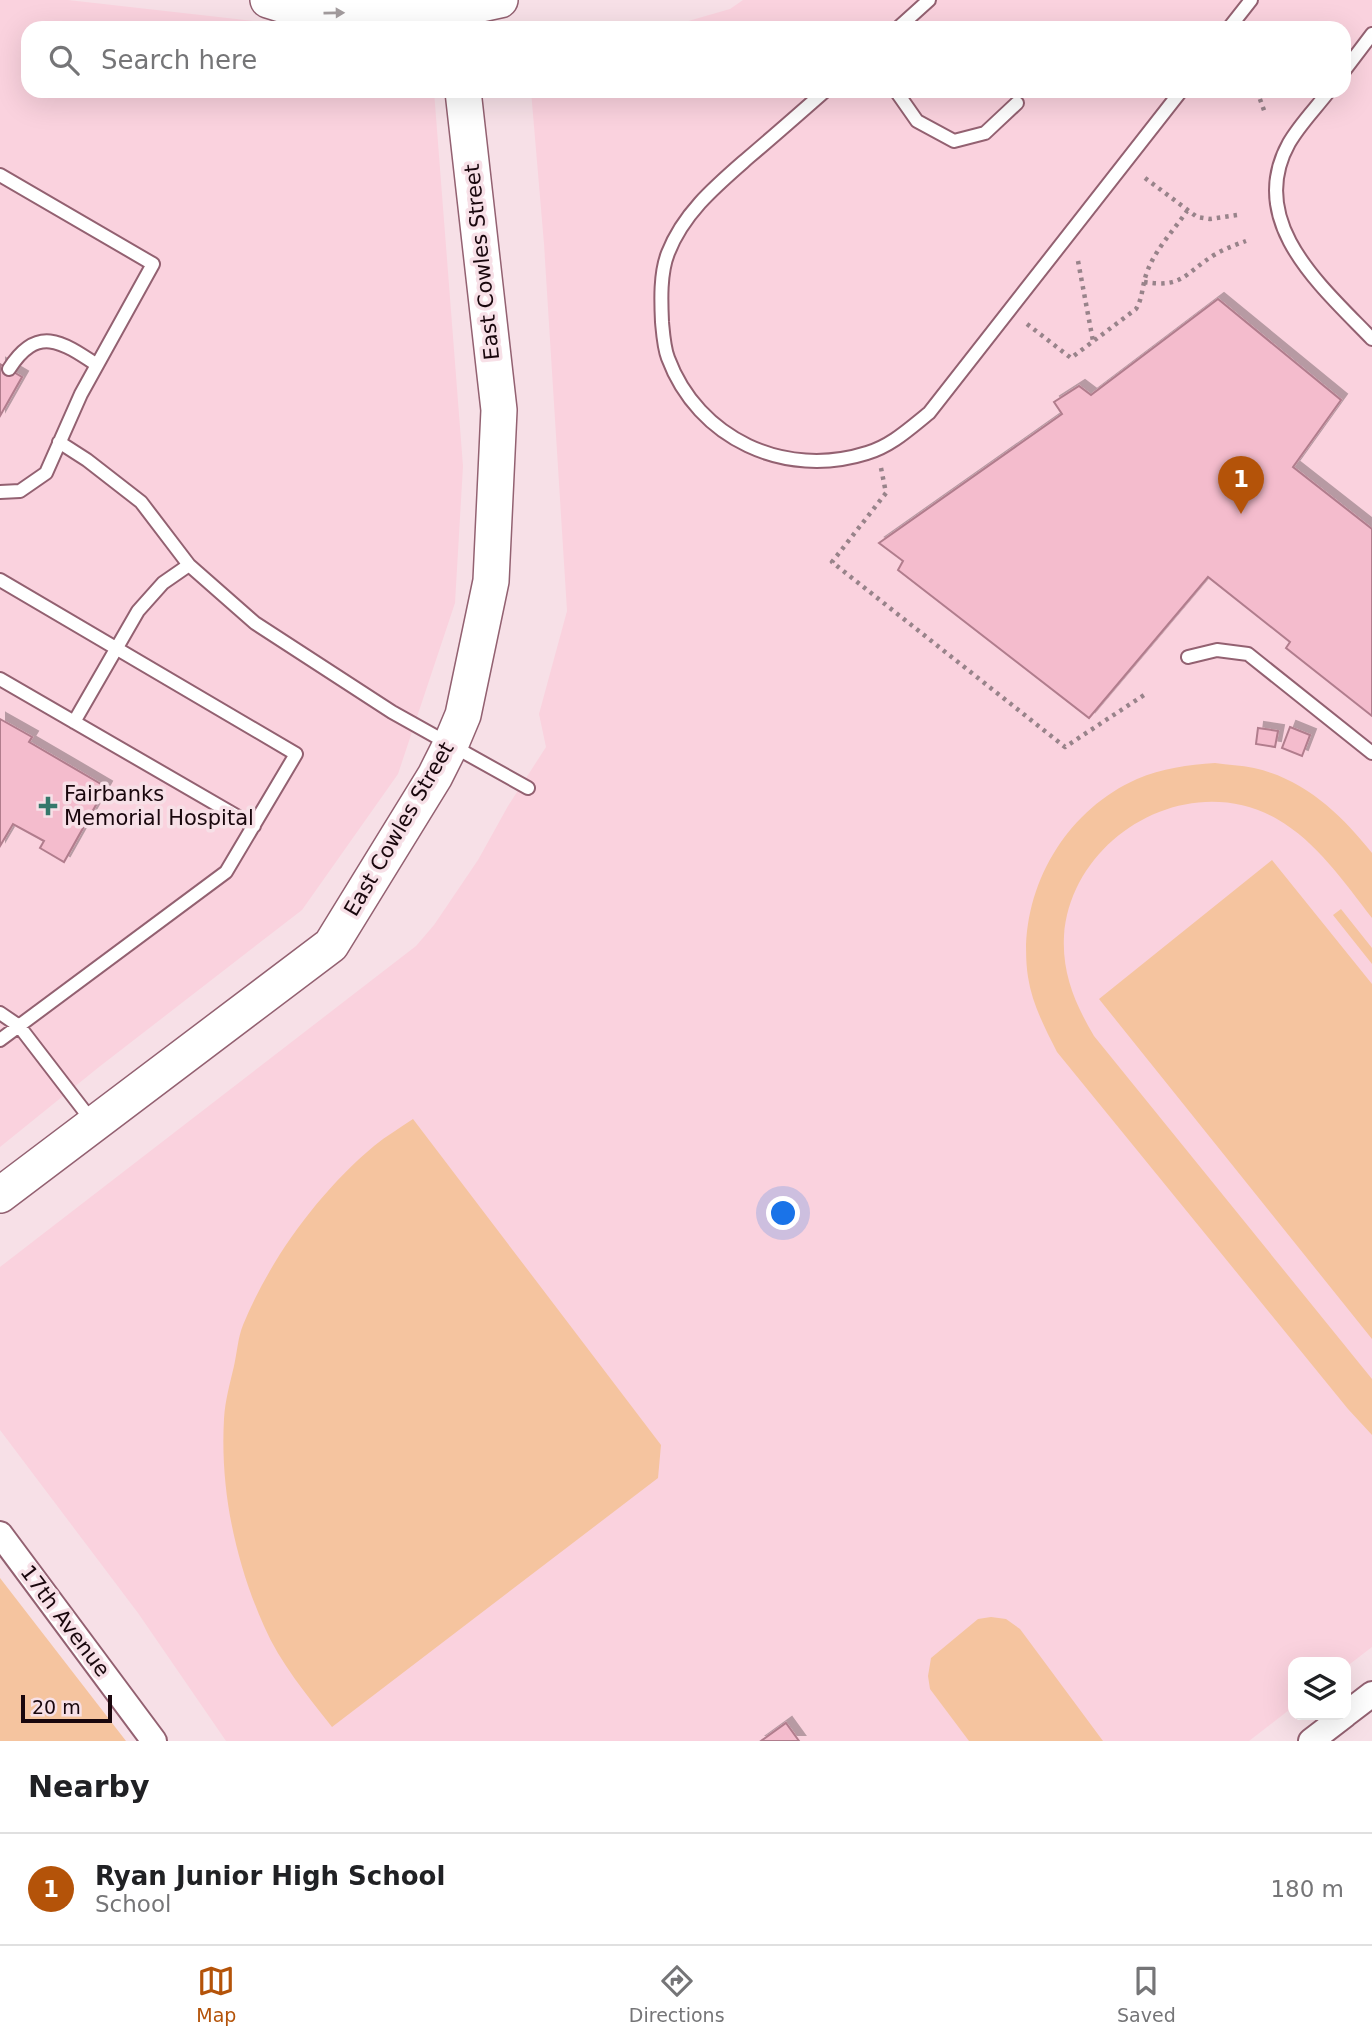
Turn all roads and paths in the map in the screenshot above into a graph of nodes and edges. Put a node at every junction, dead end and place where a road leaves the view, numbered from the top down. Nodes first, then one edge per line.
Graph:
1 (268, 0) edge
2 (499, 0) edge
3 (929, 0) edge
4 (1251, 0) edge
5 (454, 13) edge
6 (906, 21) edge
7 (1234, 21) edge
8 (1372, 34) edge
9 (1351, 62) edge
10 (464, 98) edge
11 (817, 98) edge
12 (902, 98) edge
13 (1176, 98) edge
14 (1260, 98) edge
15 (1324, 98) edge
16 (1017, 103) dead end
17 (1265, 113) dead end
18 (0, 175) edge
19 (1145, 178) dead end
20 (1187, 211) junction
21 (1237, 215) dead end
22 (1246, 241) dead end
23 (1078, 261) dead end
24 (1144, 282) junction
25 (1027, 324) dead end
26 (1372, 339) edge
27 (1094, 341) junction
28 (97, 365) junction
29 (9, 369) dead end
30 (59, 442) junction
31 (880, 467) dead end
32 (0, 492) edge
33 (189, 565) junction
34 (0, 580) edge
35 (116, 649) junction
36 (1188, 657) dead end
37 (0, 679) edge
38 (1144, 695) dead end
39 (74, 722) junction
40 (450, 746) junction
41 (1372, 753) edge
42 (528, 788) dead end
43 (254, 826) junction
44 (0, 1013) edge
45 (19, 1026) junction
46 (0, 1040) edge
47 (94, 1124) junction
48 (0, 1195) edge
49 (0, 1534) edge
50 (1372, 1694) edge
51 (1351, 1710) edge
52 (1337, 1720) edge
53 (155, 1741) edge
54 (1311, 1741) edge

1 -> 5 street
2 - 5 street
3 - 6 lane
4 - 7 lane
8 - 9 lane
10 - 40 street, East Cowles Street
11 - 13 lane
12 - 16 lane
14 - 17 path
15 - 26 lane
18 - 28 lane
19 - 20 path
20 - 21 path
20 - 24 path
22 - 24 path
23 - 27 path
24 - 27 path
25 - 27 path
28 - 29 lane
28 - 30 lane
30 - 32 lane
30 - 33 lane
31 - 38 path
33 - 35 lane
33 - 40 lane
34 - 35 lane
35 - 39 lane
35 - 43 lane
36 - 41 lane
37 - 39 lane
39 - 43 lane
40 - 42 lane
40 - 47 street, East Cowles Street
43 - 45 lane
44 - 45 lane
45 - 46 lane
45 - 47 lane
47 - 48 street, East Cowles Street
49 - 53 street, 17th Avenue
50 - 51 street
52 - 54 street

